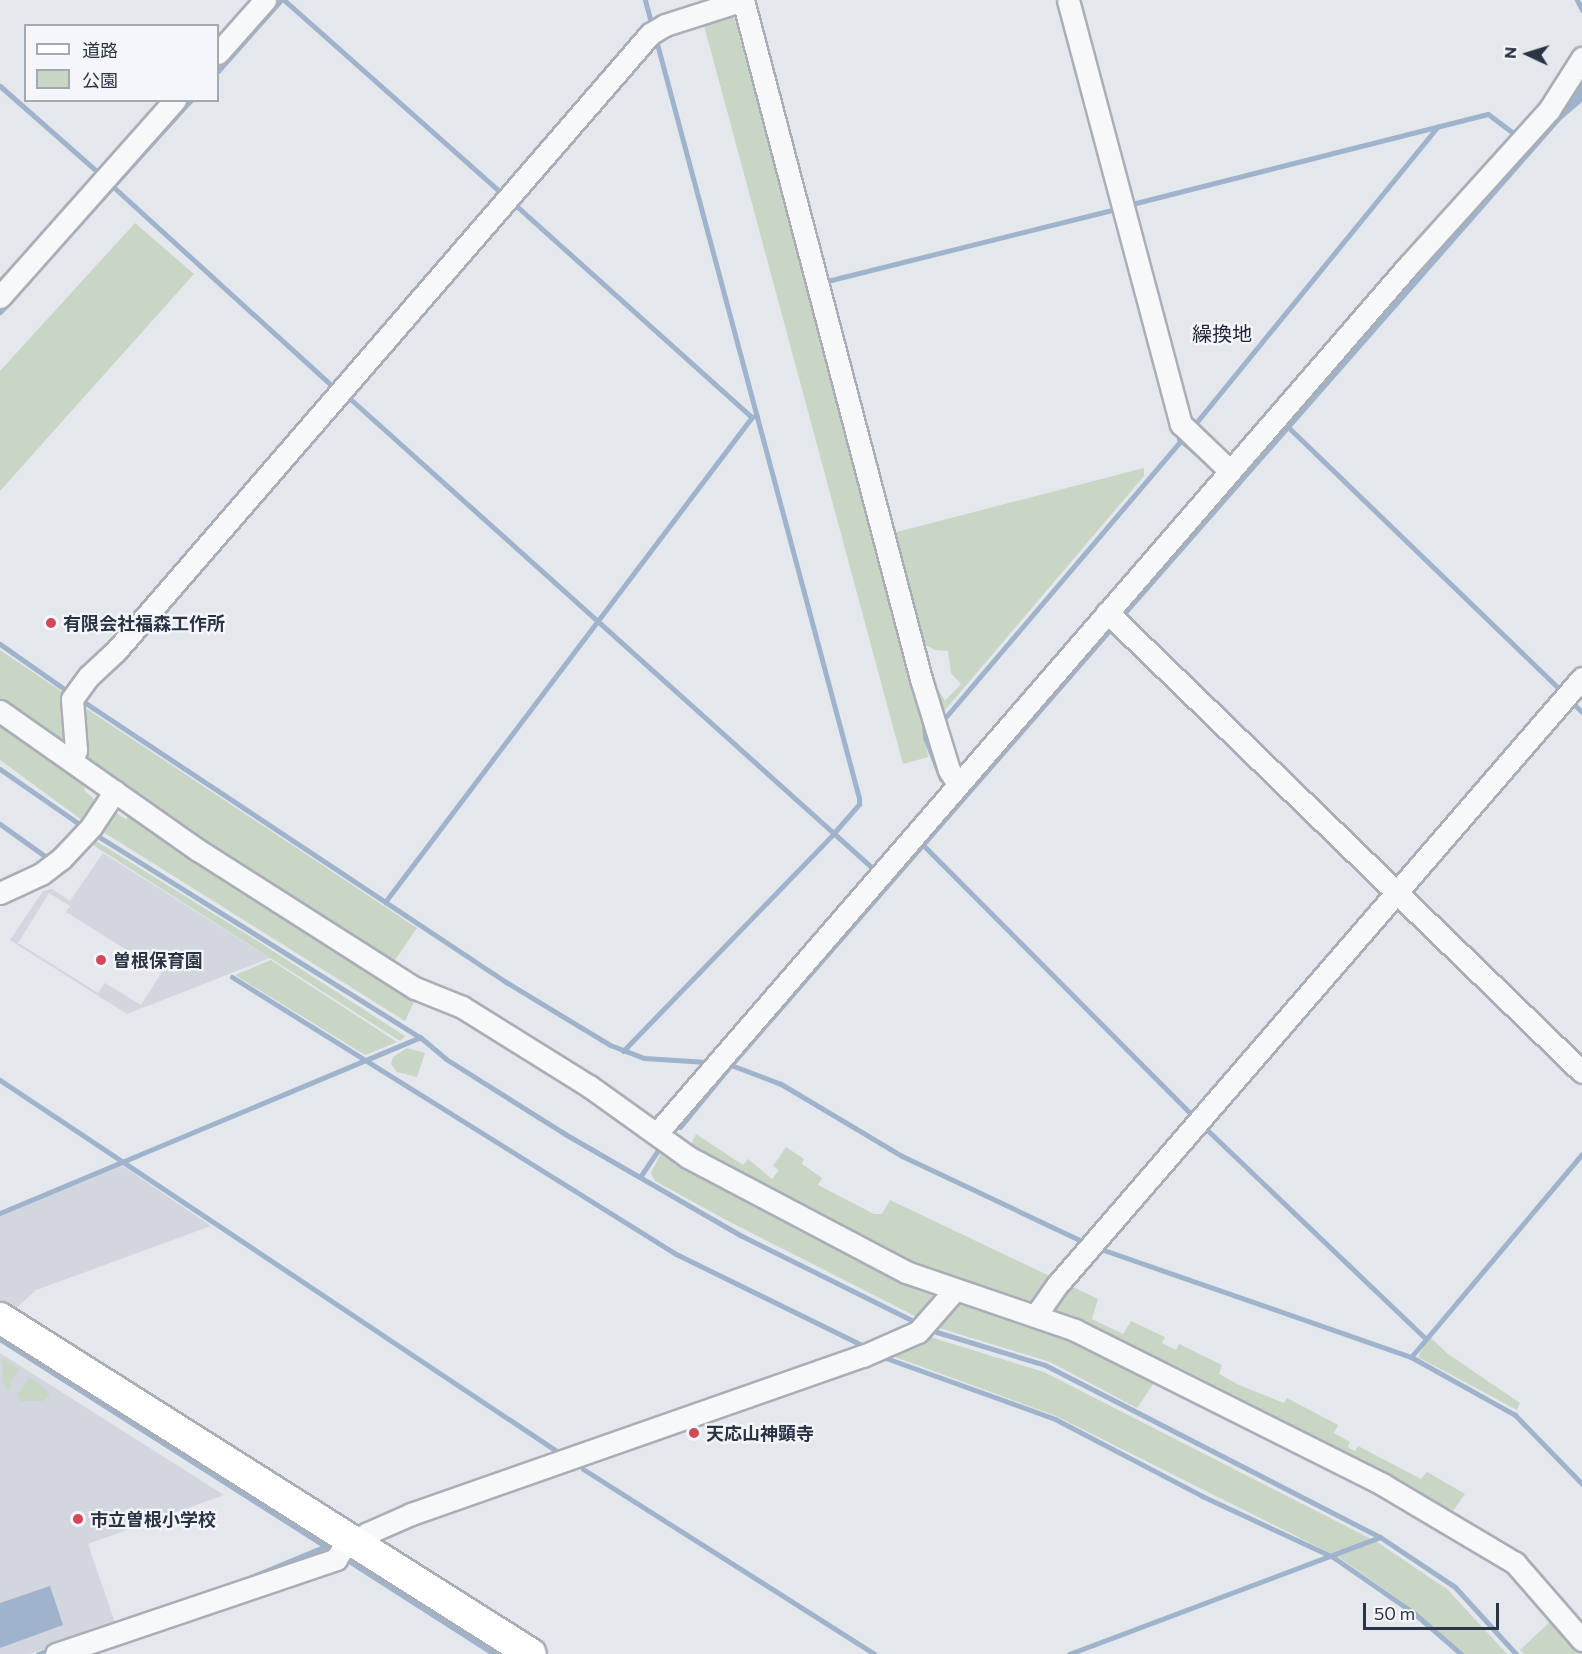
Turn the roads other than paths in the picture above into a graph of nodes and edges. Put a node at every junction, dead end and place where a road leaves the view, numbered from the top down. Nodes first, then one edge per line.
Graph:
1 (265, 0) edge
2 (1068, 0) edge
3 (738, 2) edge
4 (219, 53) edge
5 (1582, 58) edge
6 (174, 102) edge
7 (0, 297) edge
8 (1228, 474) junction
9 (1114, 619) junction
10 (1572, 691) edge
11 (0, 711) edge
12 (72, 761) junction
13 (958, 784) junction
14 (115, 791) junction
15 (1402, 892) junction
16 (0, 893) edge
17 (1582, 1072) edge
18 (657, 1133) junction
19 (953, 1292) junction
20 (1036, 1315) junction
21 (0, 1318) edge
22 (344, 1550) junction
23 (1582, 1640) edge
24 (56, 1654) edge
25 (531, 1654) edge

1 - 4 street
2 - 8 street
3 - 12 street
3 - 13 street
5 - 8 street
6 - 7 street
8 - 9 street
9 - 13 street
9 - 15 street
10 - 15 street
11 - 12 street
12 - 14 street
13 - 18 street
14 - 16 street
14 - 18 street
15 - 17 street
15 - 20 street
18 - 19 street
19 - 20 street
19 - 22 street
20 - 23 street
21 - 22 street
22 - 24 street
22 - 25 street

